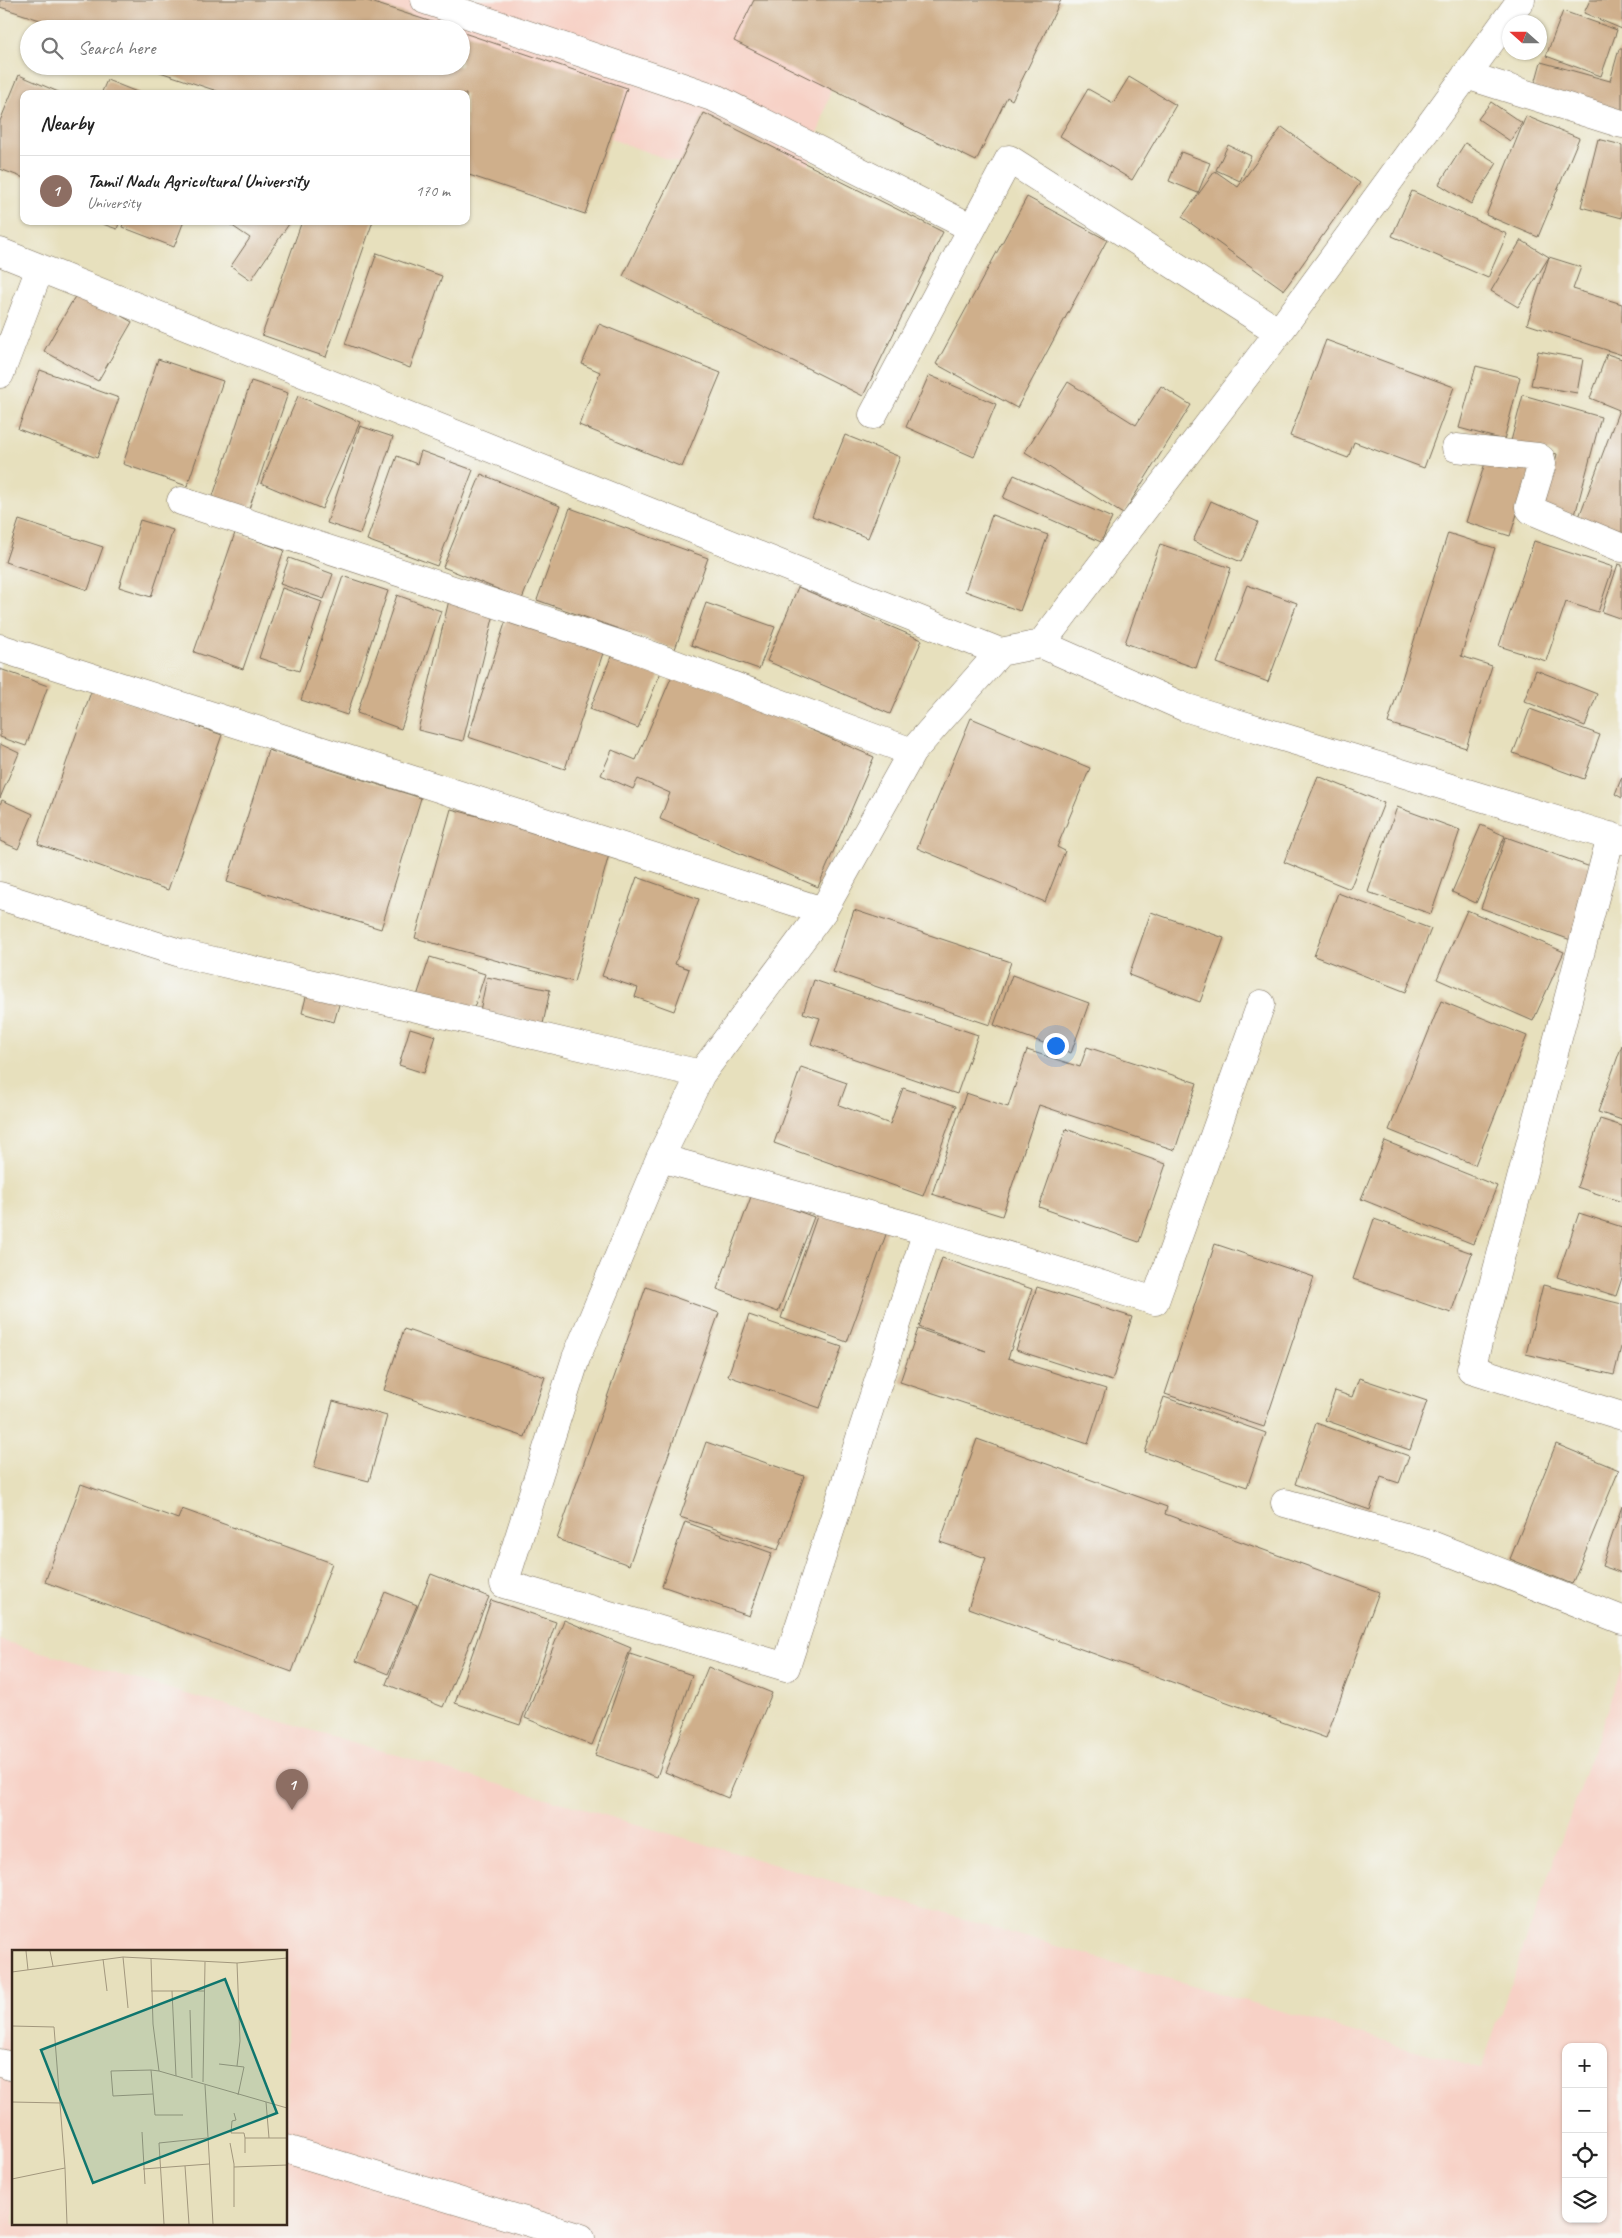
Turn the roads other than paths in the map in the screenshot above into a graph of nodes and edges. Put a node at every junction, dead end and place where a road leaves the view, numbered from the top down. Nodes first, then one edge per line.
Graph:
1 (425, 0) edge
2 (1520, 0) edge
3 (1466, 75) junction
4 (1622, 124) edge
5 (972, 228) junction
6 (0, 252) edge
7 (40, 268) junction
8 (1279, 332) junction
9 (0, 374) edge
10 (873, 415) dead end
11 (1456, 448) dead end
12 (181, 501) dead end
13 (1622, 548) edge
14 (1041, 644) junction
15 (0, 648) edge
16 (1000, 652) junction
17 (912, 752) junction
18 (1617, 838) edge
19 (0, 896) edge
20 (823, 911) junction
21 (1261, 1004) dead end
22 (701, 1074) junction
23 (660, 1158) junction
24 (927, 1231) junction
25 (1622, 1416) edge
26 (1285, 1503) dead end
27 (1622, 1620) edge
28 (288, 2150) edge
29 (581, 2238) edge

1 - 5 street
2 - 3 street
3 - 4 street
3 - 8 street
5 - 8 street
5 - 10 street
6 - 7 street
7 - 9 street
7 - 16 street
8 - 14 street
11 - 13 street
12 - 17 street
14 - 16 street
14 - 18 street
15 - 20 street
16 - 17 street
17 - 20 street
18 - 25 street
19 - 22 street
20 - 22 street
21 - 24 street
22 - 23 street
23 - 24 street
23 - 24 street
26 - 27 street
28 - 29 street

